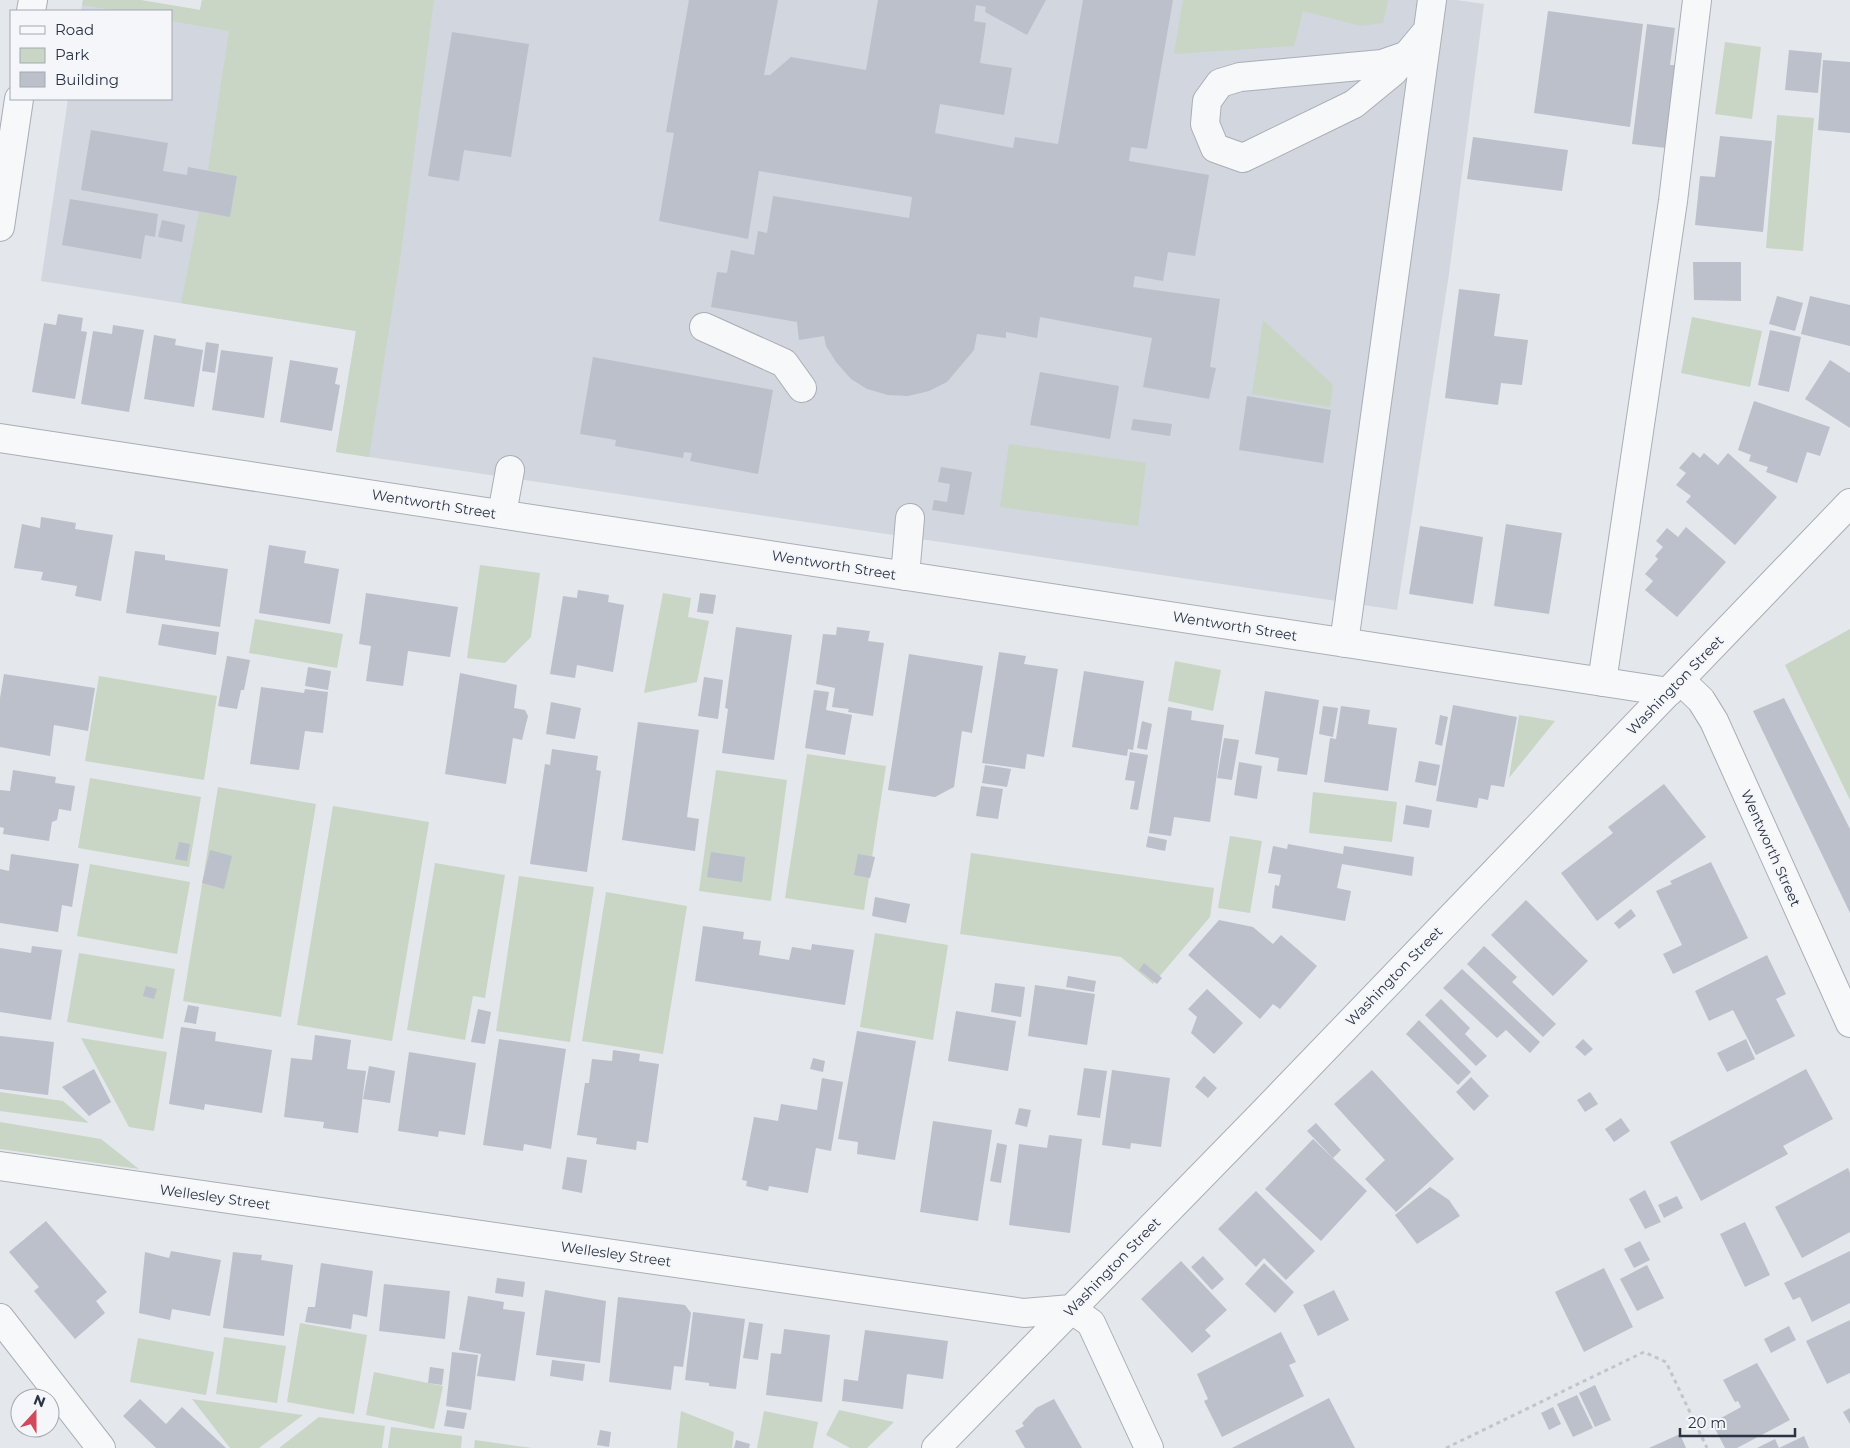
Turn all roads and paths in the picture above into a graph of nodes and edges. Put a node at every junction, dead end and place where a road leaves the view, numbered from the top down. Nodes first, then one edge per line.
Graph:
1 (1432, 0) edge
2 (1697, 0) edge
3 (1428, 30) junction
4 (1408, 54) junction
5 (18, 100) edge
6 (0, 227) edge
7 (704, 327) dead end
8 (802, 388) dead end
9 (0, 438) edge
10 (510, 470) dead end
11 (1850, 502) edge
12 (502, 514) junction
13 (910, 518) dead end
14 (905, 576) junction
15 (1344, 642) junction
16 (1602, 682) junction
17 (1674, 686) junction
18 (1850, 1023) edge
19 (0, 1166) edge
20 (1071, 1309) junction
21 (0, 1318) edge
22 (101, 1448) edge
23 (936, 1448) edge
24 (1149, 1448) edge
25 (1446, 1448) edge
26 (1707, 1448) edge

1 - 3 street
2 - 16 street
3 - 4 street
3 - 15 street
4 - 4 street
5 - 6 street
7 - 8 street
9 - 12 street, Wentworth Street
10 - 12 street
11 - 17 street, Washington Street
12 - 14 street, Wentworth Street
13 - 14 street
14 - 15 street, Wentworth Street
15 - 16 street, Wentworth Street
16 - 17 street, Wentworth Street
17 - 18 street, Wentworth Street
17 - 20 street, Washington Street
19 - 20 street, Wellesley Street
20 - 23 street, Washington Street
20 - 24 street
21 - 22 street
25 - 26 path

